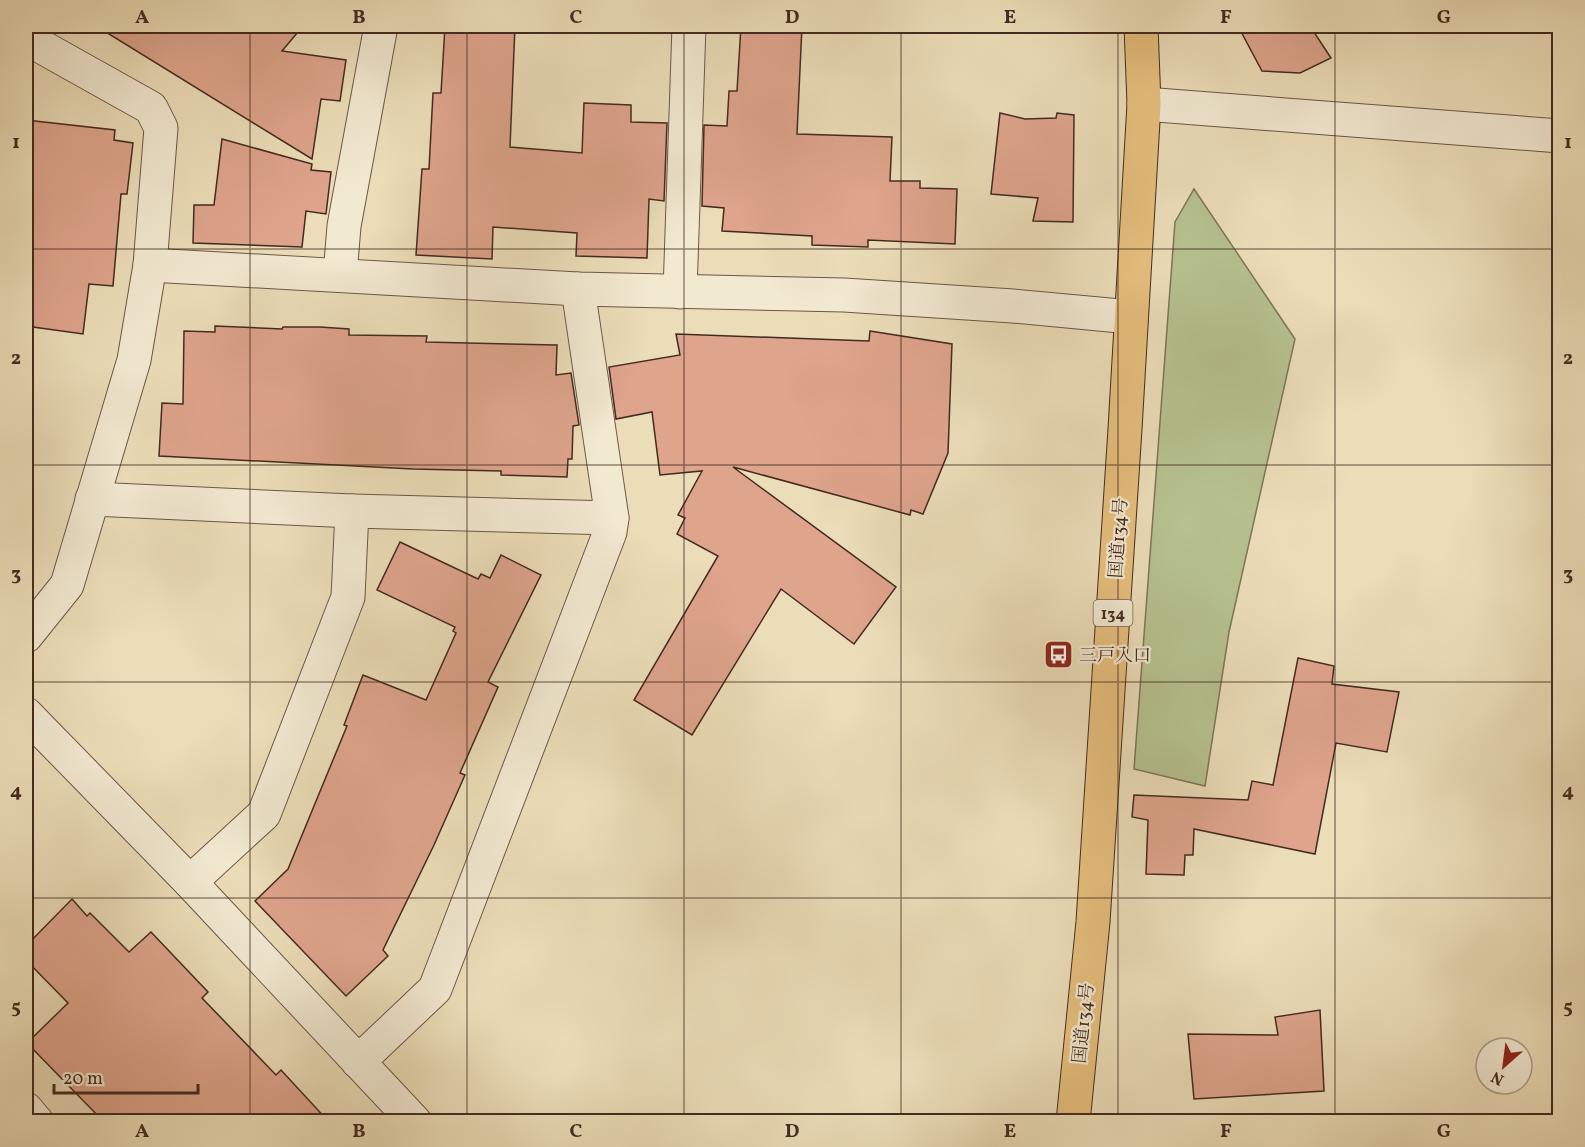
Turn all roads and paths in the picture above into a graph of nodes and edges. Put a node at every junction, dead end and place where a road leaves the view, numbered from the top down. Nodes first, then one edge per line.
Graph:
1 (381, 26) edge
2 (689, 26) edge
3 (1141, 26) edge
4 (26, 38) edge
5 (1144, 104) junction
6 (1560, 136) edge
7 (150, 265) junction
8 (340, 275) junction
9 (578, 289) junction
10 (680, 292) junction
11 (1131, 317) junction
12 (92, 499) junction
13 (352, 511) junction
14 (612, 518) junction
15 (26, 636) edge
16 (26, 714) edge
17 (190, 882) junction
18 (358, 1062) junction
19 (26, 1109) edge
20 (38, 1122) edge
21 (415, 1122) edge
22 (1073, 1122) edge

1 - 8 street
2 - 10 street
3 - 5 highway, 国道134号 / 134
4 - 7 street
5 - 6 street
5 - 11 highway, 国道134号 / 134
7 - 8 street
7 - 12 street
8 - 9 street
9 - 10 street
9 - 14 street
10 - 11 street
11 - 22 highway, 国道134号 / 134
12 - 13 street
12 - 15 street
13 - 14 street
13 - 17 street
14 - 18 street
16 - 17 street
17 - 18 street
18 - 21 street
19 - 20 street

